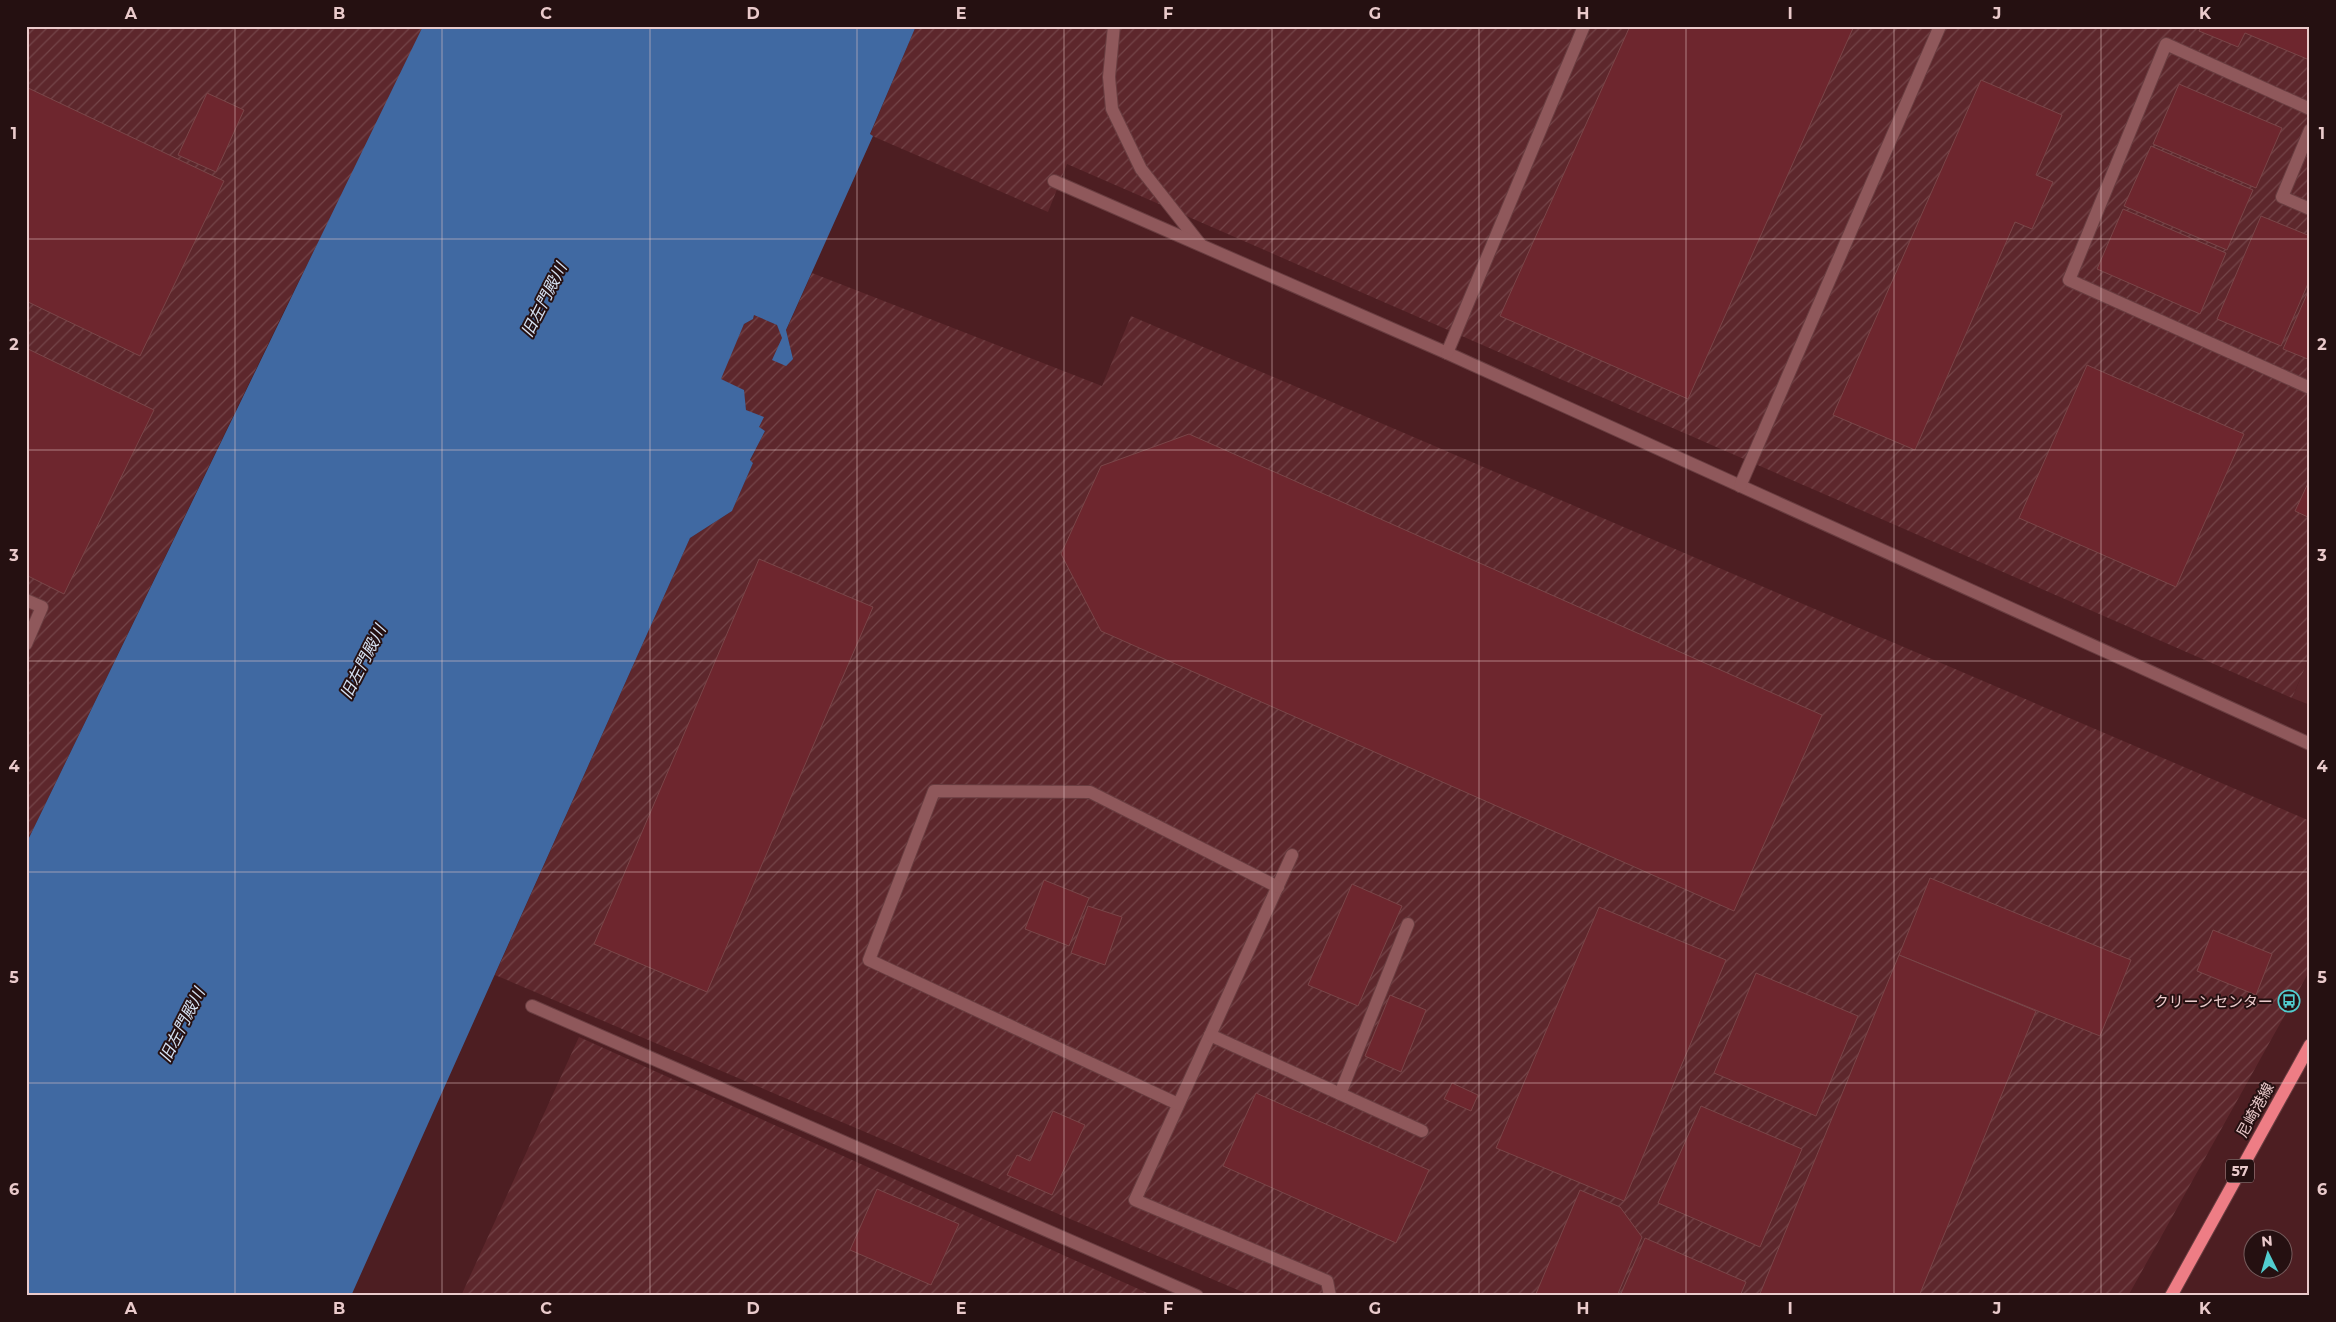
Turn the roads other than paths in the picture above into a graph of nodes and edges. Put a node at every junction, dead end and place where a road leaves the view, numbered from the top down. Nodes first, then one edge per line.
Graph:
1 (1114, 26) edge
2 (1584, 26) edge
3 (1940, 26) edge
4 (2310, 109) edge
5 (2310, 130) edge
6 (1054, 181) dead end
7 (2310, 210) edge
8 (1200, 245) junction
9 (1447, 353) junction
10 (2310, 388) edge
11 (1740, 486) junction
12 (26, 600) edge
13 (26, 644) edge
14 (2310, 744) edge
15 (1292, 855) dead end
16 (1278, 886) junction
17 (1408, 924) dead end
18 (532, 1006) dead end
19 (1210, 1035) junction
20 (2310, 1045) edge
21 (1340, 1094) junction
22 (1178, 1104) junction
23 (1422, 1131) dead end
24 (1197, 1296) edge
25 (1330, 1296) edge
26 (2171, 1296) edge

1 - 8 lane
2 - 9 lane
3 - 11 lane
4 - 10 lane
5 - 7 lane
6 - 8 lane
8 - 9 lane
9 - 11 lane
11 - 14 lane
12 - 13 lane
15 - 16 lane
16 - 19 lane
16 - 22 lane
17 - 21 lane
18 - 24 lane
19 - 21 lane
19 - 22 lane
20 - 26 main road, 尼崎港線 / 57
21 - 23 lane
22 - 25 lane

